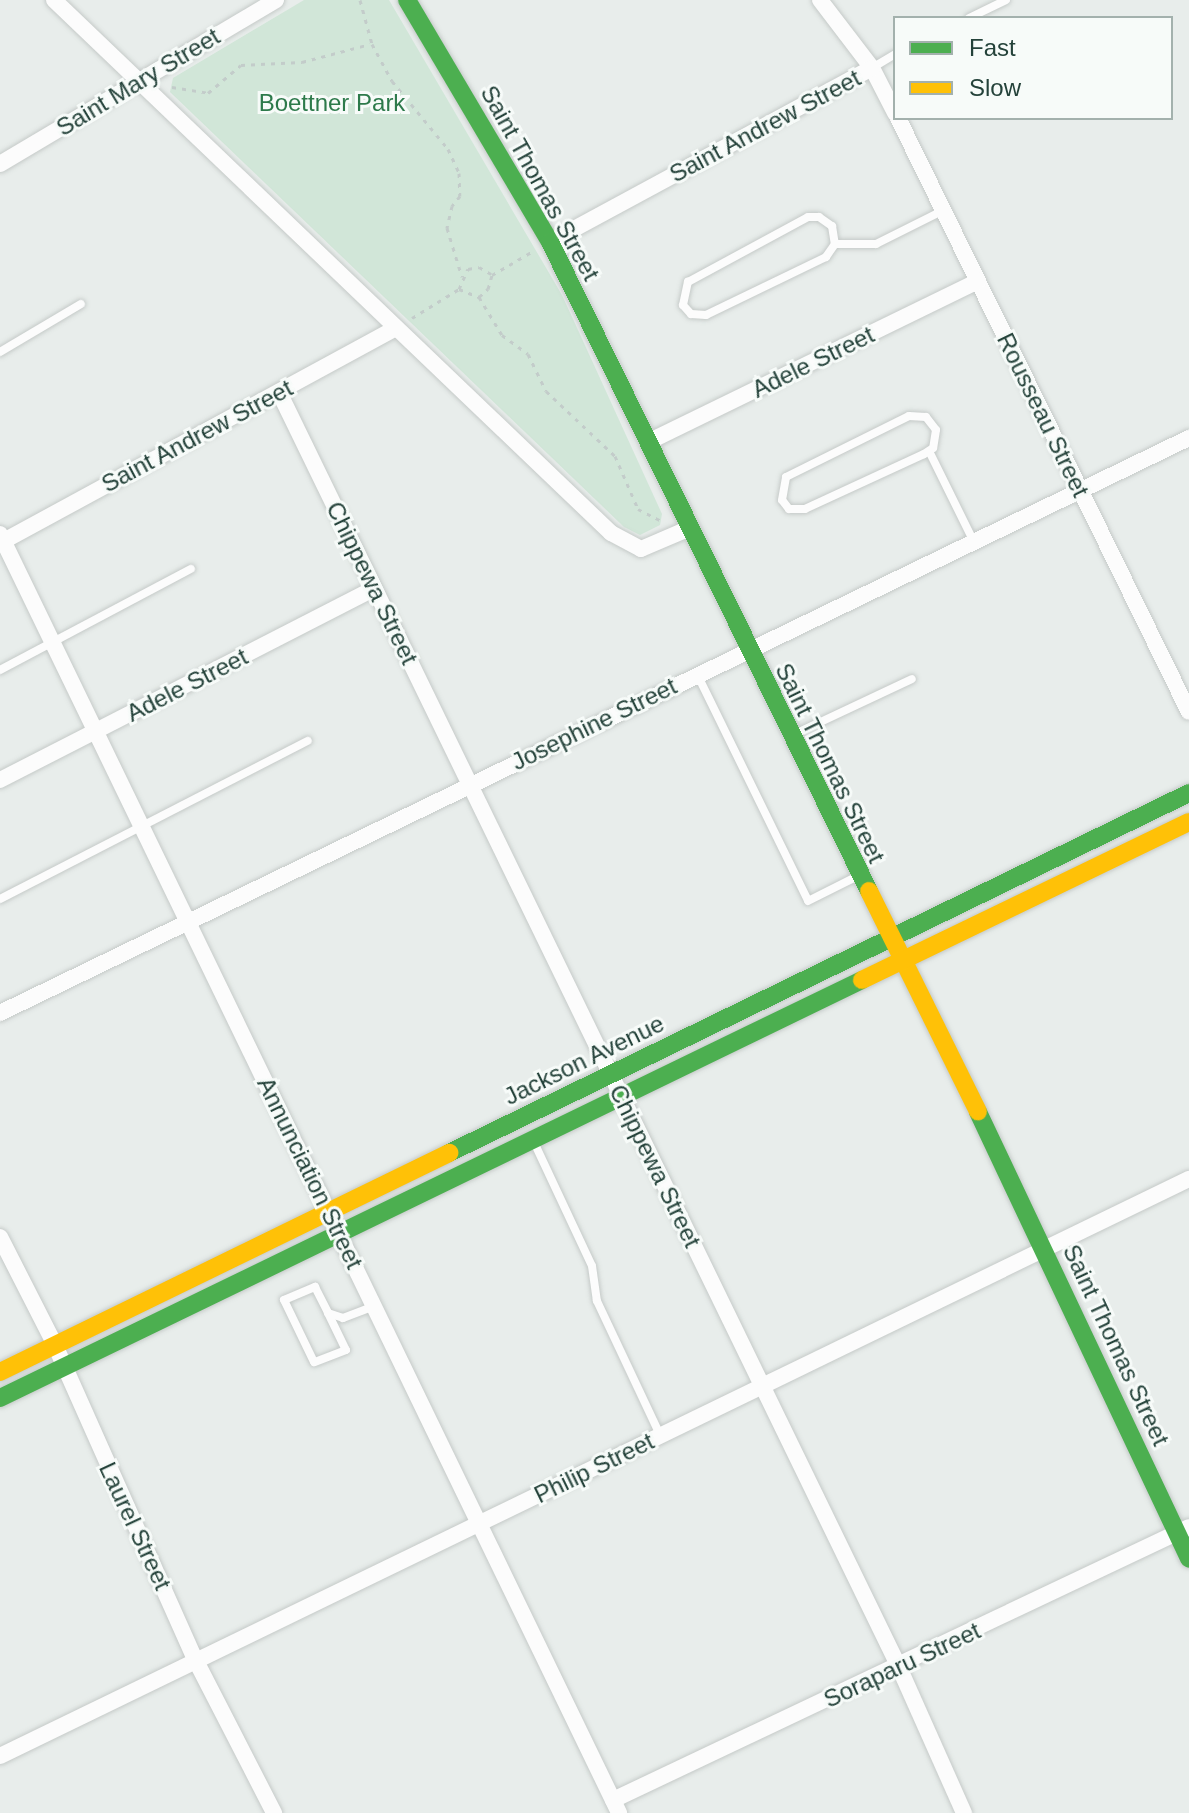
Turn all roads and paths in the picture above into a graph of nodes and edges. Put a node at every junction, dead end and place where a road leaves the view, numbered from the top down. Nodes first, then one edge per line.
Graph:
1 (54, 0) edge
2 (276, 0) edge
3 (360, 0) edge
4 (407, 0) edge
5 (820, 0) edge
6 (1006, 0) edge
7 (973, 16) edge
8 (372, 44) junction
9 (893, 55) edge
10 (872, 68) junction
11 (141, 81) junction
12 (893, 110) edge
13 (898, 120) edge
14 (0, 164) edge
15 (944, 210) junction
16 (550, 242) junction
17 (835, 244) junction
18 (492, 275) junction
19 (462, 277) junction
20 (978, 281) junction
21 (459, 289) junction
22 (479, 297) junction
23 (81, 304) dead end
24 (394, 329) junction
25 (0, 352) edge
26 (279, 392) junction
27 (1189, 438) edge
28 (648, 442) junction
29 (929, 451) junction
30 (1080, 491) junction
31 (681, 533) junction
32 (1, 539) edge
33 (974, 542) junction
34 (191, 569) dead end
35 (374, 589) junction
36 (52, 640) junction
37 (749, 649) junction
38 (0, 670) edge
39 (697, 675) junction
40 (912, 679) dead end
41 (1183, 683) edge
42 (1189, 712) edge
43 (96, 731) junction
44 (791, 736) junction
45 (308, 741) dead end
46 (0, 780) edge
47 (471, 784) junction
48 (1189, 793) edge
49 (1189, 822) edge
50 (142, 826) junction
51 (858, 876) junction
52 (0, 899) edge
53 (189, 923) junction
54 (888, 938) junction
55 (900, 960) junction
56 (0, 1013) edge
57 (611, 1073) junction
58 (621, 1096) junction
59 (532, 1139) junction
60 (1189, 1179) edge
61 (329, 1211) junction
62 (339, 1233) junction
63 (0, 1237) edge
64 (1045, 1249) junction
65 (375, 1306) junction
66 (328, 1313) junction
67 (55, 1345) junction
68 (62, 1367) junction
69 (0, 1372) edge
70 (762, 1387) junction
71 (0, 1398) edge
72 (660, 1435) junction
73 (480, 1523) junction
74 (1183, 1530) edge
75 (1189, 1559) edge
76 (196, 1661) junction
77 (899, 1667) junction
78 (0, 1756) edge
79 (616, 1806) edge
80 (274, 1813) edge
81 (964, 1813) edge

1 - 11 street
2 - 11 street, Saint Mary Street
3 - 8 path
4 - 16 street, Saint Thomas Street
5 - 10 street, Rousseau Street
6 - 7 lane
8 - 11 path
8 - 19 path
9 - 10 lane, Saint Andrew Street
10 - 12 street, Rousseau Street
10 - 16 street, Saint Andrew Street
11 - 14 street, Saint Mary Street
11 - 24 street
13 - 15 street, Rousseau Street
15 - 17 lane
15 - 20 street, Rousseau Street
16 - 18 path
16 - 28 street, Saint Thomas Street
17 - 17 lane
18 - 19 path
18 - 22 path
19 - 21 path
20 - 28 street, Adele Street
20 - 30 street, Rousseau Street
21 - 22 path
21 - 24 path
22 - 31 path
23 - 25 lane
24 - 26 street, Saint Andrew Street
24 - 31 street
26 - 32 street, Saint Andrew Street
26 - 35 street, Chippewa Street
27 - 30 street, Josephine Street
28 - 31 street, Saint Thomas Street
29 - 29 lane
29 - 33 lane
30 - 33 street, Josephine Street
30 - 41 street, Rousseau Street
31 - 37 street, Saint Thomas Street
32 - 36 street, Annunciation Street
33 - 37 street, Josephine Street
34 - 36 lane
35 - 43 street, Adele Street
35 - 47 street, Chippewa Street
36 - 38 lane
36 - 43 street, Annunciation Street
37 - 39 street, Josephine Street
37 - 44 street, Saint Thomas Street
39 - 47 street, Josephine Street
39 - 51 lane
40 - 44 lane
41 - 42 street, Rousseau Street
43 - 46 street, Adele Street
43 - 50 street, Annunciation Street
44 - 51 street, Saint Thomas Street
45 - 50 lane
47 - 53 street, Josephine Street
47 - 57 street, Chippewa Street
48 - 54 street, Jackson Avenue
49 - 55 street, Jackson Avenue
50 - 52 lane
50 - 53 street, Annunciation Street
51 - 54 street, Saint Thomas Street
53 - 56 street, Josephine Street
53 - 61 street, Annunciation Street
54 - 55 street, Saint Thomas Street
54 - 57 street, Jackson Avenue
55 - 58 street, Jackson Avenue
55 - 64 street, Saint Thomas Street
57 - 58 street, Chippewa Street
57 - 61 street, Jackson Avenue
58 - 59 street, Jackson Avenue
58 - 70 street, Chippewa Street
59 - 62 street, Jackson Avenue
59 - 72 lane
60 - 64 street, Philip Street
61 - 62 street, Annunciation Street
61 - 67 street, Jackson Avenue
62 - 65 street, Annunciation Street
62 - 68 street, Jackson Avenue
63 - 67 street, Laurel Street
64 - 70 street, Philip Street
64 - 74 street, Saint Thomas Street
65 - 66 lane
65 - 73 street, Annunciation Street
66 - 66 lane
67 - 68 street, Laurel Street
67 - 69 street, Jackson Avenue
68 - 71 street, Jackson Avenue
68 - 76 street, Laurel Street
70 - 72 street, Philip Street
70 - 77 street, Chippewa Street
72 - 73 street, Philip Street
73 - 76 street, Philip Street
73 - 79 street, Annunciation Street
74 - 75 street, Saint Thomas Street
74 - 77 street, Soraparu Street
76 - 78 street, Philip Street
76 - 80 street, Laurel Street
77 - 79 street, Soraparu Street
77 - 81 street, Chippewa Street

